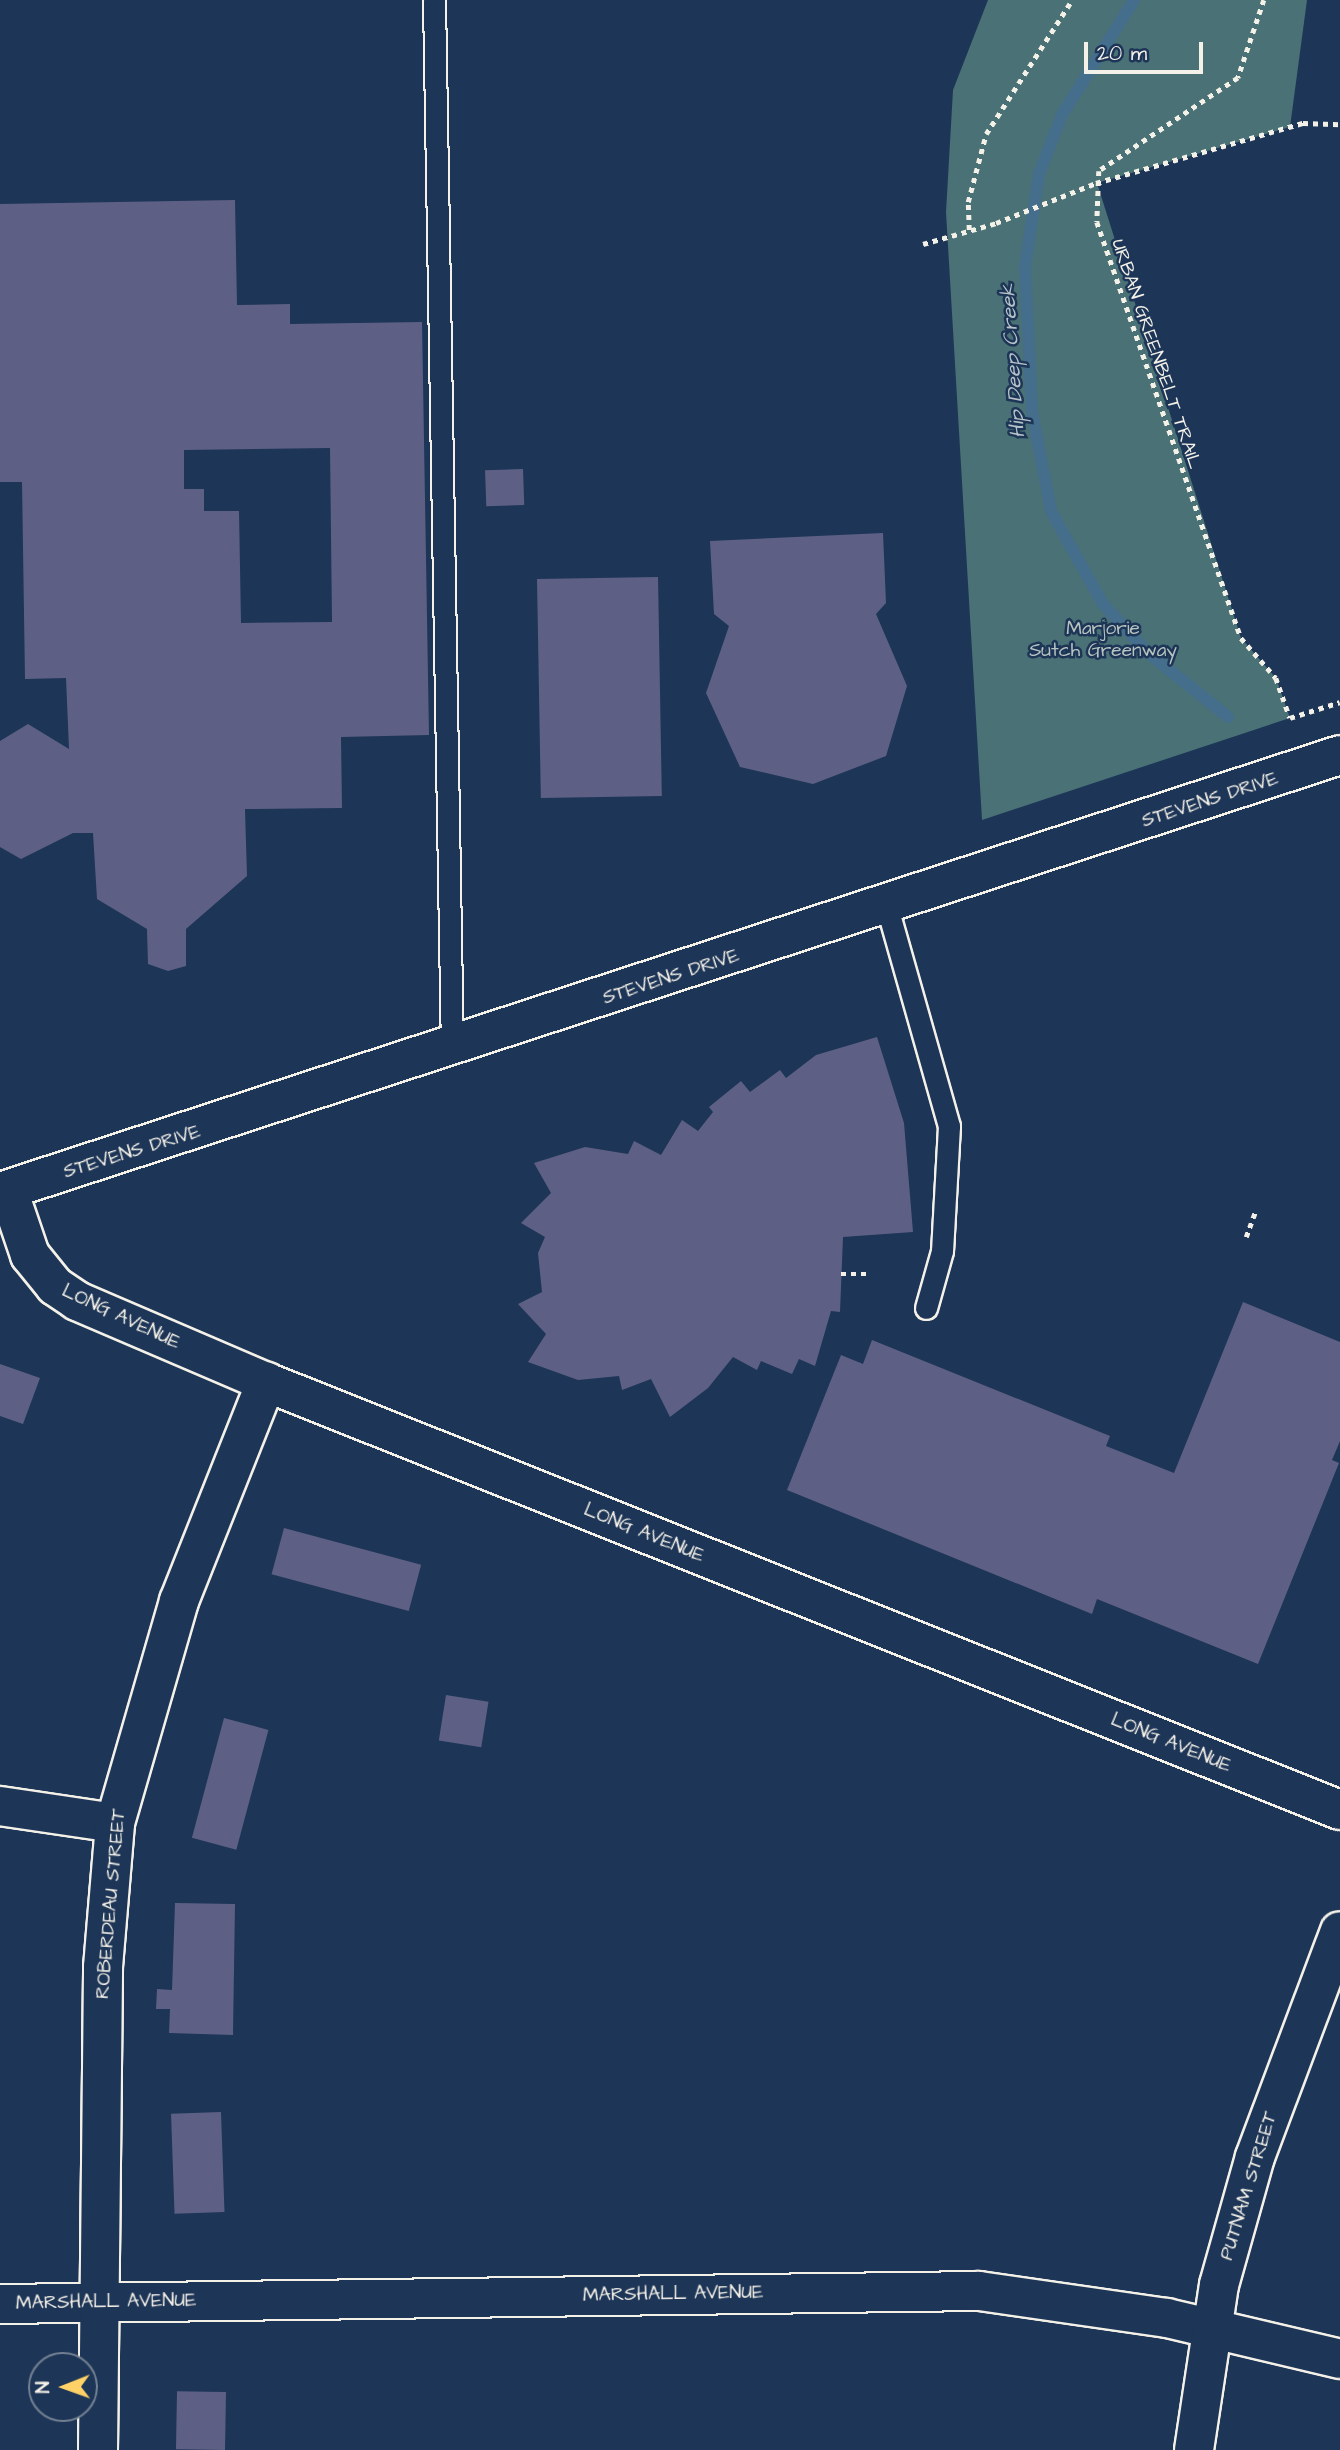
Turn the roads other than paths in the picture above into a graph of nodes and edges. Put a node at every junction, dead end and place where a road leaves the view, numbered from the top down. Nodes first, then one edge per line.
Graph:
1 (434, 0) edge
2 (1340, 755) edge
3 (887, 906) junction
4 (452, 1048) junction
5 (4, 1191) edge
6 (926, 1308) dead end
7 (266, 1382) junction
8 (0, 1805) edge
9 (1340, 1810) edge
10 (115, 1823) junction
11 (1340, 1931) edge
12 (99, 2301) junction
13 (0, 2304) edge
14 (1210, 2327) junction
15 (1340, 2359) edge
16 (98, 2450) edge
17 (1194, 2450) edge

1 - 4 lane
2 - 3 street, STEVENS DRIVE
3 - 4 street, STEVENS DRIVE
3 - 6 lane
4 - 5 street, STEVENS DRIVE
5 - 7 street, LONG AVENUE
7 - 9 street, LONG AVENUE
7 - 10 street, ROBERDEAU STREET
8 - 10 street
10 - 12 street, ROBERDEAU STREET
11 - 14 street, PUTNAM STREET
12 - 13 street, MARSHALL AVENUE
12 - 14 street, MARSHALL AVENUE
12 - 16 street, ROBERDEAU STREET
14 - 15 street, MARSHALL AVENUE
14 - 17 street, PUTNAM STREET

